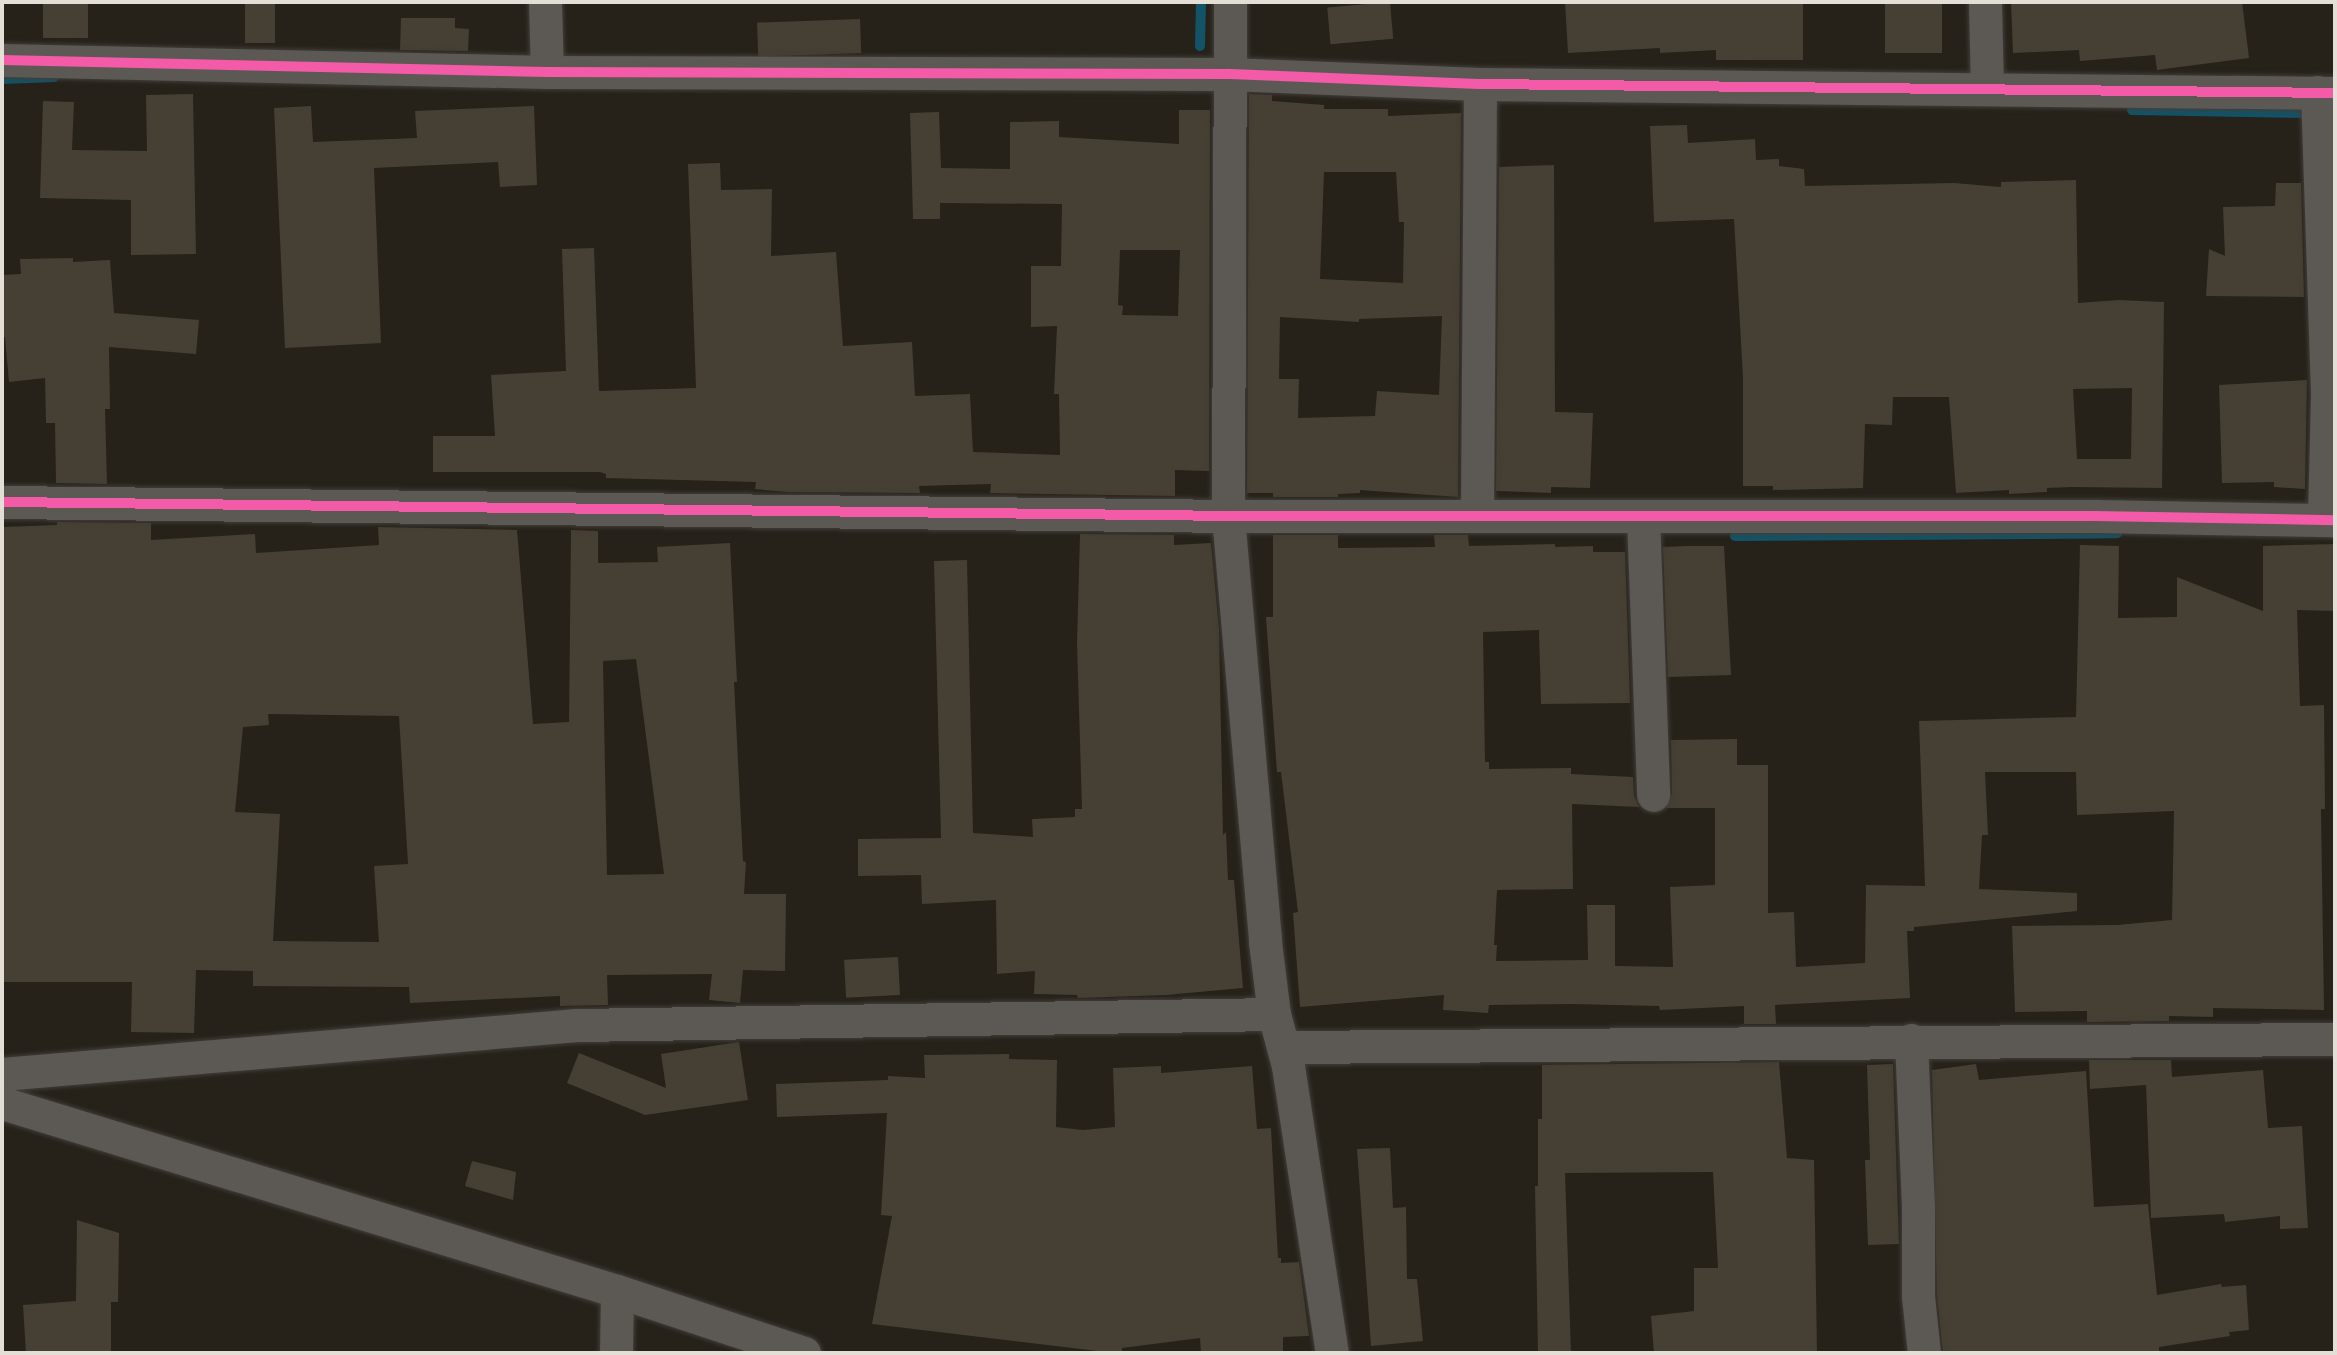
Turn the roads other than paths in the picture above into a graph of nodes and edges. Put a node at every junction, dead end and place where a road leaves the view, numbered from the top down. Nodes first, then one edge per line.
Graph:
1 (545, 2) edge
2 (1230, 2) edge
3 (1986, 2) edge
4 (2, 60) edge
5 (547, 72) junction
6 (1229, 75) junction
7 (1480, 84) junction
8 (1987, 88) junction
9 (2326, 93) edge
10 (2, 502) edge
11 (1228, 516) junction
12 (1477, 516) junction
13 (1643, 516) junction
14 (2330, 520) edge
15 (1653, 795) dead end
16 (1274, 1014) junction
17 (2335, 1031) edge
18 (1911, 1040) junction
19 (2335, 1040) edge
20 (1285, 1047) junction
21 (2, 1074) edge
22 (2, 1103) edge
23 (617, 1291) junction
24 (616, 1353) edge
25 (804, 1353) edge
26 (1332, 1353) edge
27 (1924, 1353) edge

1 - 5 street
2 - 6 street
3 - 8 street
4 - 5 street
5 - 6 street
6 - 7 street
6 - 11 street
7 - 8 street
7 - 12 street
8 - 9 street
9 - 14 street
10 - 11 street
11 - 12 street
11 - 16 street
12 - 13 street
13 - 14 street
13 - 15 street
16 - 20 street
16 - 21 street
17 - 19 street
18 - 19 street
18 - 20 street
18 - 27 street
20 - 26 street
22 - 23 street
23 - 24 street
23 - 25 street

